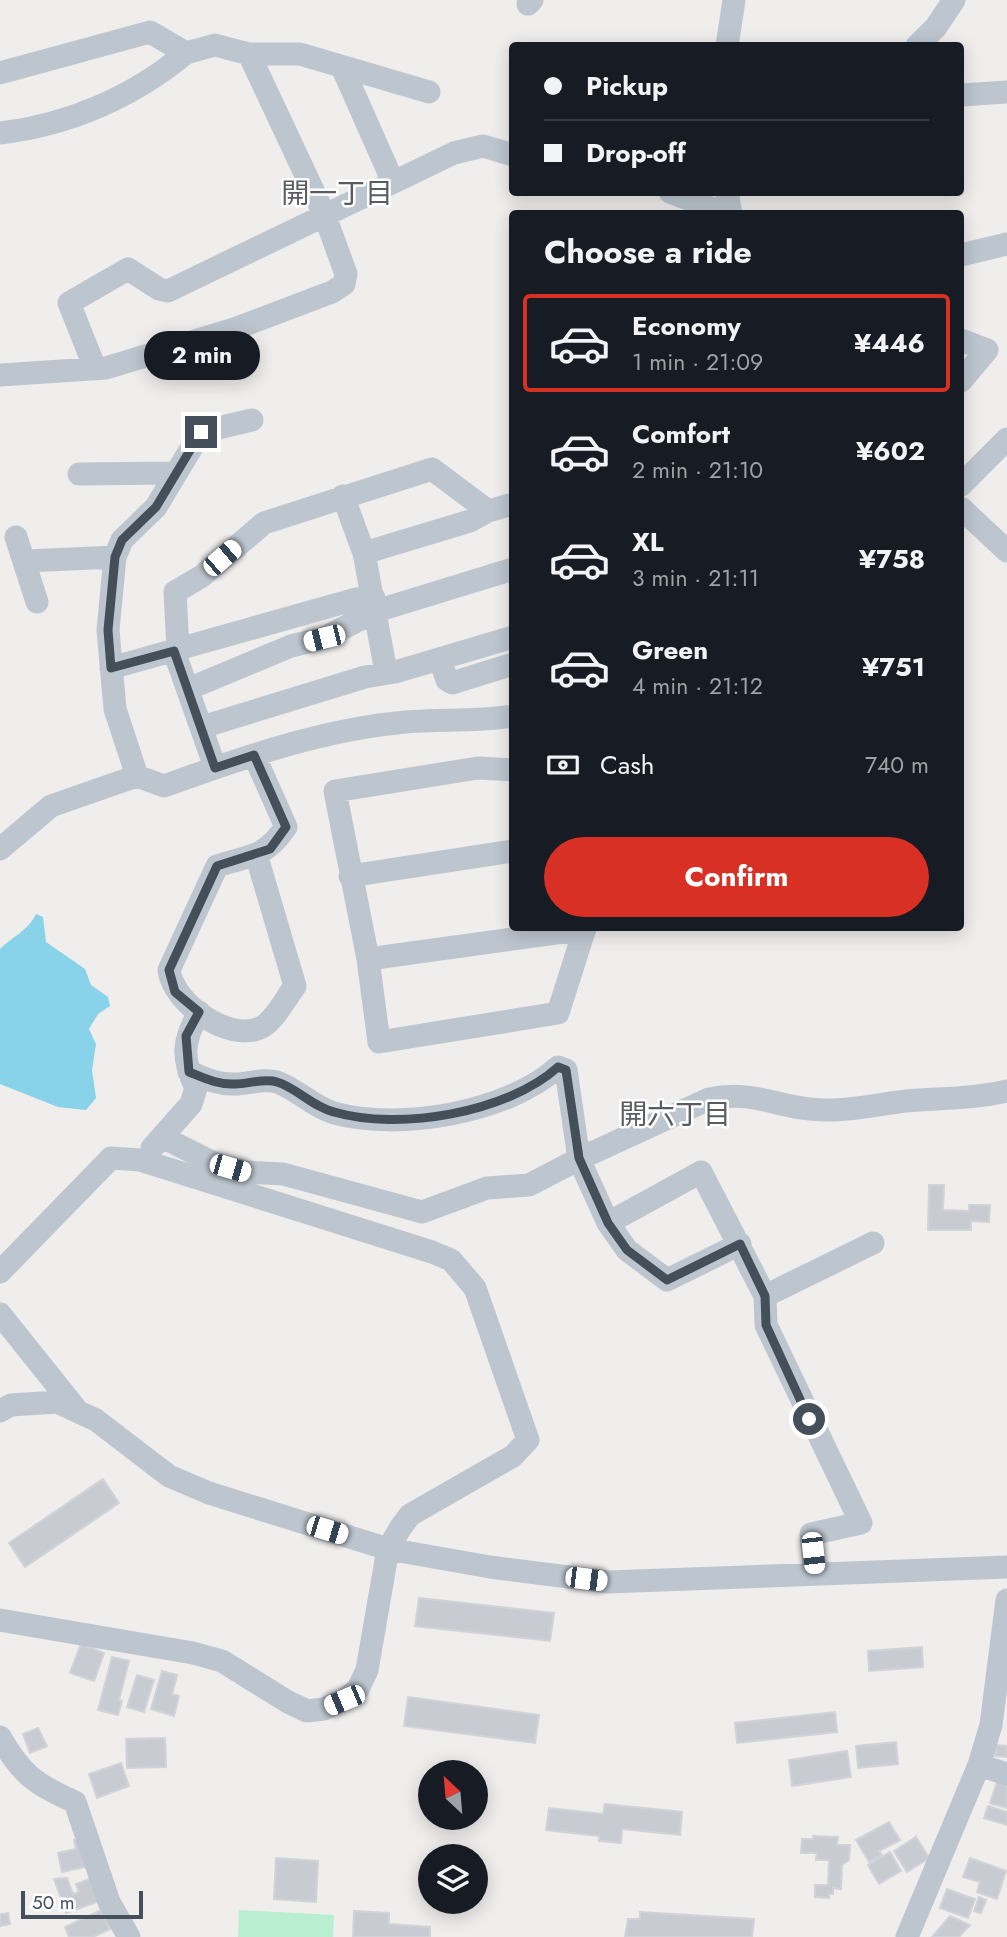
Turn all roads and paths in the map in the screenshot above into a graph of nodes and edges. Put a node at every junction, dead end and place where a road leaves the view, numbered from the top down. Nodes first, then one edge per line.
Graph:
1 (734, 0) edge
2 (954, 0) edge
3 (728, 42) edge
4 (920, 42) edge
5 (186, 53) junction
6 (249, 54) junction
7 (344, 69) junction
8 (0, 73) edge
9 (429, 92) dead end
10 (1007, 92) edge
11 (964, 95) edge
12 (0, 133) edge
13 (509, 154) edge
14 (393, 182) junction
15 (681, 196) edge
16 (718, 210) edge
17 (325, 216) junction
18 (1007, 244) edge
19 (964, 254) edge
20 (964, 341) edge
21 (95, 368) junction
22 (0, 375) edge
23 (964, 377) edge
24 (252, 420) dead end
25 (1007, 439) edge
26 (79, 474) dead end
27 (174, 474) junction
28 (964, 482) edge
29 (343, 496) junction
30 (509, 505) edge
31 (488, 511) junction
32 (964, 511) edge
33 (16, 537) dead end
34 (1007, 551) edge
35 (364, 553) junction
36 (115, 557) junction
37 (25, 561) junction
38 (509, 570) edge
39 (37, 602) dead end
40 (375, 604) junction
41 (509, 638) edge
42 (176, 650) junction
43 (440, 659) junction
44 (509, 665) edge
45 (111, 668) junction
46 (386, 672) junction
47 (188, 689) junction
48 (509, 716) edge
49 (202, 727) junction
50 (254, 755) junction
51 (215, 768) junction
52 (509, 770) edge
53 (137, 776) junction
54 (0, 849) edge
55 (509, 852) edge
56 (256, 854) junction
57 (350, 876) junction
58 (564, 931) edge
59 (584, 931) edge
60 (368, 959) junction
61 (199, 1012) junction
62 (189, 1072) junction
63 (1007, 1091) edge
64 (162, 1137) junction
65 (579, 1158) junction
66 (140, 1160) junction
67 (608, 1223) junction
68 (873, 1242) dead end
69 (740, 1244) junction
70 (0, 1272) edge
71 (765, 1296) junction
72 (0, 1314) edge
73 (76, 1409) junction
74 (0, 1411) edge
75 (388, 1549) junction
76 (1007, 1567) edge
77 (815, 1572) junction
78 (1007, 1600) edge
79 (0, 1620) edge
80 (0, 1737) edge
81 (979, 1765) junction
82 (1007, 1774) edge
83 (129, 1937) edge
84 (907, 1937) edge

1 - 3 street
2 - 4 street
5 - 6 street
5 - 8 street
5 - 12 street
6 - 7 street
6 - 17 street
7 - 9 street
7 - 14 street
10 - 11 street
13 - 14 street
14 - 17 street
15 - 16 street
17 - 21 street
17 - 21 street
18 - 19 street
20 - 23 street
21 - 22 street
24 - 27 street
25 - 28 street
26 - 27 street
27 - 36 street
29 - 31 street
29 - 35 street
29 - 42 street
30 - 31 street
31 - 35 street
32 - 34 street
33 - 37 street
35 - 40 street
36 - 37 street
36 - 45 street
37 - 39 street
38 - 40 street
40 - 42 street
40 - 46 street
40 - 47 street
41 - 43 street
42 - 45 street
42 - 47 street
43 - 44 street
43 - 46 street
45 - 53 street
46 - 49 street
47 - 49 street
48 - 50 street
49 - 51 street
50 - 51 street
50 - 56 street
51 - 53 street
52 - 57 street
53 - 54 street
55 - 57 street
56 - 61 street
56 - 61 street
57 - 60 street
58 - 60 street
59 - 60 street
61 - 62 street
62 - 64 street
62 - 65 street
63 - 65 street
64 - 65 street
64 - 66 street
65 - 67 street
66 - 70 street
66 - 75 street
67 - 69 street
67 - 69 street
68 - 71 street
69 - 71 street
71 - 77 street
72 - 73 street
73 - 74 street
73 - 75 street
75 - 77 street
75 - 79 street
76 - 77 street
78 - 81 street
80 - 83 street
81 - 82 street
81 - 84 street

